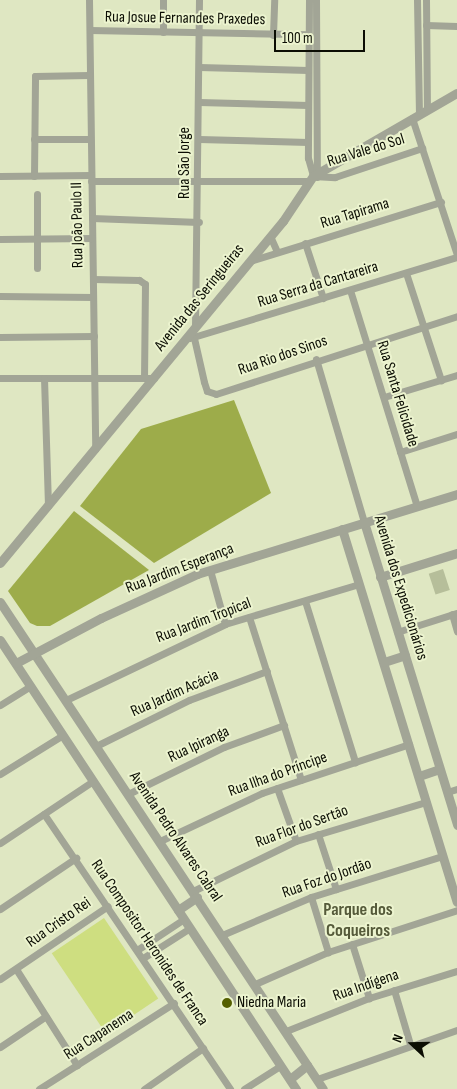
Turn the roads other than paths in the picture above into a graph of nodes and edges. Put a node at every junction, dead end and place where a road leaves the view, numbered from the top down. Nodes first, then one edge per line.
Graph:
1 (89, 0) edge
2 (163, 0) edge
3 (199, 0) edge
4 (274, 0) edge
5 (309, 0) edge
6 (316, 0) edge
7 (417, 0) edge
8 (426, 0) edge
9 (426, 26) junction
10 (457, 26) edge
11 (90, 30) junction
12 (163, 32) junction
13 (199, 33) junction
14 (308, 34) junction
15 (273, 35) junction
16 (422, 43) junction
17 (199, 67) junction
18 (308, 70) junction
19 (89, 75) junction
20 (457, 94) edge
21 (199, 102) junction
22 (308, 105) junction
23 (419, 113) junction
24 (90, 139) junction
25 (199, 139) junction
26 (34, 140) junction
27 (308, 142) junction
28 (422, 148) junction
29 (0, 176) edge
30 (34, 176) junction
31 (314, 177) junction
32 (91, 178) junction
33 (199, 180) junction
34 (37, 194) dead end
35 (441, 202) junction
36 (92, 218) junction
37 (199, 222) junction
38 (270, 236) junction
39 (37, 238) junction
40 (92, 238) junction
41 (0, 239) edge
42 (306, 243) junction
43 (277, 252) junction
44 (457, 256) edge
45 (249, 261) junction
46 (37, 268) dead end
47 (406, 272) junction
48 (93, 279) junction
49 (350, 290) junction
50 (0, 296) edge
51 (92, 297) junction
52 (323, 298) junction
53 (457, 316) edge
54 (195, 327) junction
55 (424, 327) junction
56 (94, 336) junction
57 (0, 337) edge
58 (191, 338) junction
59 (366, 344) junction
60 (316, 359) junction
61 (457, 375) edge
62 (144, 377) junction
63 (0, 378) edge
64 (44, 378) junction
65 (93, 378) junction
66 (154, 378) junction
67 (441, 380) junction
68 (384, 398) junction
69 (457, 434) edge
70 (95, 449) junction
71 (400, 452) junction
72 (457, 494) edge
73 (48, 506) junction
74 (418, 506) junction
75 (364, 522) junction
76 (342, 529) junction
77 (457, 553) edge
78 (0, 564) edge
79 (210, 570) junction
80 (380, 577) junction
81 (359, 584) junction
82 (305, 601) junction
83 (0, 602) edge
84 (454, 613) edge
85 (249, 617) junction
86 (226, 624) junction
87 (457, 630) edge
88 (397, 632) junction
89 (0, 640) edge
90 (34, 652) junction
91 (405, 655) junction
92 (384, 662) junction
93 (16, 663) junction
94 (267, 671) junction
95 (30, 686) junction
96 (66, 700) junction
97 (0, 705) edge
98 (284, 725) junction
99 (63, 734) junction
100 (409, 744) junction
101 (96, 746) junction
102 (355, 762) junction
103 (439, 769) junction
104 (0, 774) edge
105 (418, 776) junction
106 (301, 780) junction
107 (93, 781) junction
108 (277, 788) junction
109 (457, 788) edge
110 (447, 792) junction
111 (128, 794) junction
112 (426, 802) junction
113 (44, 814) junction
114 (457, 825) edge
115 (318, 834) junction
116 (160, 841) junction
117 (296, 841) junction
118 (0, 843) edge
119 (443, 856) junction
120 (76, 858) junction
121 (336, 889) junction
122 (195, 894) junction
123 (311, 897) junction
124 (457, 902) edge
125 (108, 906) junction
126 (0, 909) edge
127 (178, 910) junction
128 (457, 910) edge
129 (184, 919) junction
130 (190, 928) junction
131 (222, 935) junction
132 (352, 944) junction
133 (137, 950) junction
134 (328, 952) junction
135 (143, 958) junction
136 (16, 969) junction
137 (457, 971) edge
138 (0, 980) edge
139 (255, 984) junction
140 (394, 990) junction
141 (369, 998) junction
142 (174, 1003) junction
143 (46, 1016) junction
144 (457, 1030) edge
145 (286, 1031) junction
146 (410, 1044) junction
147 (0, 1047) edge
148 (203, 1048) junction
149 (78, 1065) junction
150 (308, 1065) junction
151 (280, 1066) junction
152 (290, 1079) junction
153 (316, 1079) junction
154 (39, 1089) edge
155 (144, 1089) edge
156 (230, 1089) edge
157 (244, 1089) edge
158 (296, 1089) edge
159 (323, 1089) edge

1 - 11 street, Rua João Paulo II
2 - 12 street
3 - 13 street, Rua São Jorge
4 - 15 street
5 - 14 street
6 - 31 street
7 - 16 street
8 - 9 street
9 - 10 street
9 - 16 street
11 - 12 street, Rua Josue Fernandes Praxedes
11 - 19 street, Rua João Paulo II
12 - 13 street, Rua Josue Fernandes Praxedes
13 - 15 street, Rua Josue Fernandes Praxedes
13 - 17 street, Rua São Jorge
14 - 15 street, Rua Josue Fernandes Praxedes
14 - 18 street
16 - 23 street
17 - 18 street
17 - 21 street, Rua São Jorge
18 - 22 street
19 - 24 street, Rua João Paulo II
19 - 26 street
20 - 23 street, Avenida das Seringueiras
21 - 22 street
21 - 25 street, Rua São Jorge
22 - 27 street
23 - 28 street
23 - 31 street, Avenida das Seringueiras
24 - 26 street
24 - 32 street, Rua João Paulo II
25 - 27 street
25 - 33 street, Rua São Jorge
26 - 30 street
27 - 31 street
28 - 31 street, Rua Vale do Sol
28 - 35 street
29 - 30 street, Rua Vale do Sol
30 - 32 street, Rua Vale do Sol
31 - 33 street, Rua Vale do Sol
31 - 38 street, Avenida das Seringueiras
32 - 33 street, Rua Vale do Sol
32 - 36 street, Rua João Paulo II
33 - 37 street, Rua São Jorge
34 - 39 street
35 - 42 street, Rua Tapirama
35 - 44 street
36 - 37 street
36 - 40 street, Rua João Paulo II
37 - 54 street, Rua São Jorge
38 - 43 street
38 - 45 street, Avenida das Seringueiras
39 - 40 street
39 - 41 street
39 - 46 street
40 - 48 street, Rua João Paulo II
42 - 43 street, Rua Tapirama
42 - 52 street
43 - 45 street, Rua Tapirama
44 - 47 street, Rua Serra da Cantareira
45 - 54 street, Avenida das Seringueiras
47 - 49 street, Rua Serra da Cantareira
47 - 55 street
48 - 51 street, Rua João Paulo II
48 - 62 street
49 - 52 street, Rua Serra da Cantareira
49 - 59 street, Rua Santa Felicidade
50 - 51 street
51 - 56 street, Rua João Paulo II
52 - 58 street, Rua Serra da Cantareira
53 - 55 street, Rua Rio dos Sinos
54 - 58 street, Avenida das Seringueiras
55 - 59 street, Rua Rio dos Sinos
55 - 67 street
56 - 57 street
56 - 65 street, Rua João Paulo II
58 - 60 street, Rua Rio dos Sinos
58 - 66 street, Avenida das Seringueiras
59 - 60 street, Rua Rio dos Sinos
59 - 68 street, Rua Santa Felicidade
60 - 75 street, Avenida dos Expedicionários
61 - 67 street
62 - 65 street
62 - 66 street
63 - 64 street
64 - 65 street
64 - 73 street
65 - 70 street, Rua João Paulo II
66 - 70 street, Avenida das Seringueiras
67 - 68 street
68 - 71 street, Rua Santa Felicidade
69 - 71 street
70 - 73 street, Avenida das Seringueiras
71 - 74 street, Rua Santa Felicidade
72 - 74 street, Rua Jardim Esperança
73 - 78 street, Avenida das Seringueiras
74 - 75 street, Rua Jardim Esperança
75 - 76 street, Rua Jardim Esperança
75 - 80 street, Avenida dos Expedicionários
76 - 79 street, Rua Jardim Esperança
76 - 81 street
77 - 80 street
79 - 86 street
79 - 90 street, Rua Jardim Esperança
80 - 88 street, Avenida dos Expedicionários
81 - 82 street, Rua Jardim Tropical
81 - 92 street
82 - 85 street, Rua Jardim Tropical
82 - 102 street
83 - 90 street, Avenida Pedro Alvares Cabral
84 - 87 street
84 - 88 street
85 - 86 street, Rua Jardim Tropical
85 - 94 street
86 - 96 street, Rua Jardim Tropical
88 - 91 street, Avenida dos Expedicionários
89 - 93 street
90 - 93 street, Rua Jardim Esperança
90 - 96 street, Avenida Pedro Alvares Cabral
91 - 92 street
91 - 103 street, Avenida dos Expedicionários
92 - 100 street
93 - 95 street
94 - 98 street
94 - 101 street, Rua Jardim Acácia
95 - 97 street
95 - 99 street
96 - 101 street, Avenida Pedro Alvares Cabral
98 - 106 street
98 - 111 street, Rua Ipiranga
99 - 104 street
99 - 107 street
100 - 102 street, Rua Ilha do Príncipe
100 - 105 street
101 - 111 street, Avenida Pedro Alvares Cabral
102 - 106 street, Rua Ilha do Príncipe
103 - 105 street
103 - 110 street, Avenida dos Expedicionários
105 - 112 street
106 - 108 street, Rua Ilha do Príncipe
107 - 113 street
107 - 127 street
108 - 116 street, Rua Ilha do Príncipe
108 - 117 street
109 - 110 street
110 - 114 street, Avenida dos Expedicionários
111 - 116 street, Avenida Pedro Alvares Cabral
112 - 115 street, Rua Flor do Sertão
112 - 119 street
113 - 118 street
113 - 120 street, Rua Compositor Heronides de Franca
115 - 117 street, Rua Flor do Sertão
115 - 121 street
116 - 122 street, Avenida Pedro Alvares Cabral
117 - 122 street, Rua Flor do Sertão
119 - 121 street, Rua Foz do Jordão
119 - 124 street
120 - 125 street, Rua Compositor Heronides de Franca
120 - 126 street
121 - 123 street, Rua Foz do Jordão
122 - 127 street
122 - 131 street, Avenida Pedro Alvares Cabral
123 - 131 street, Rua Foz do Jordão
123 - 134 street
125 - 133 street, Rua Compositor Heronides de Franca
125 - 136 street, Rua Cristo Rei
127 - 129 street
128 - 132 street
129 - 130 street
129 - 133 street
130 - 135 street
130 - 151 street
131 - 139 street, Avenida Pedro Alvares Cabral
132 - 134 street
132 - 141 street
133 - 135 street, Rua Compositor Heronides de Franca
134 - 139 street
135 - 142 street, Rua Compositor Heronides de Franca
136 - 138 street, Rua Cristo Rei
136 - 143 street
137 - 140 street, Rua Indígena
139 - 145 street, Avenida Pedro Alvares Cabral
140 - 141 street, Rua Indígena
140 - 146 street
141 - 145 street, Rua Indígena
142 - 148 street, Rua Compositor Heronides de Franca
142 - 149 street, Rua Capanema
143 - 147 street
143 - 149 street
144 - 146 street
145 - 150 street, Avenida Pedro Alvares Cabral
146 - 153 street
148 - 155 street
148 - 156 street, Rua Compositor Heronides de Franca
149 - 154 street, Rua Capanema
150 - 152 street
150 - 153 street, Avenida Pedro Alvares Cabral
151 - 152 street
151 - 157 street
152 - 158 street
153 - 159 street, Avenida Pedro Alvares Cabral

